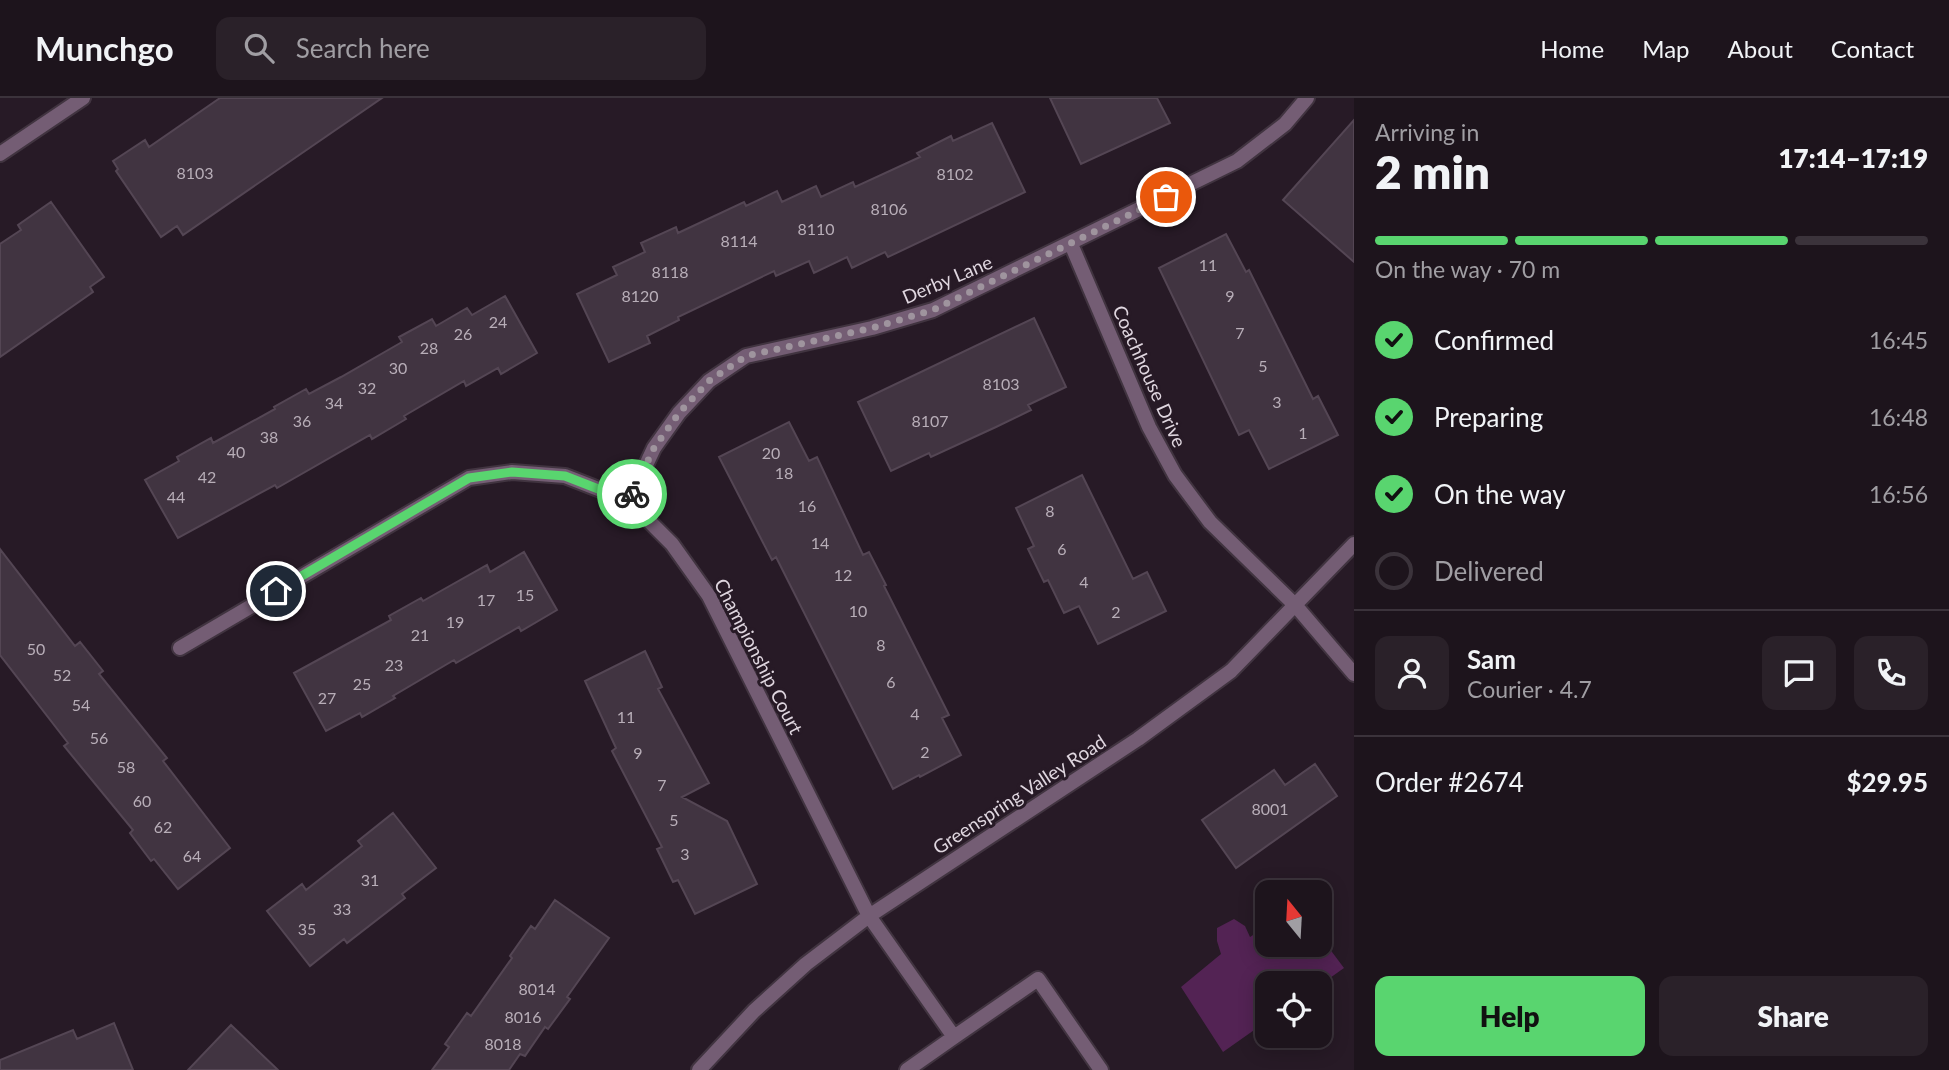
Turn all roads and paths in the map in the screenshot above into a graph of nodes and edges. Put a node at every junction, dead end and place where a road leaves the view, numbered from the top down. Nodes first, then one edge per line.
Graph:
1 (83, 98) edge
2 (1307, 98) edge
3 (0, 154) edge
4 (1071, 244) junction
5 (629, 501) junction
6 (1354, 544) edge
7 (1296, 606) junction
8 (180, 648) dead end
9 (1354, 674) edge
10 (869, 916) junction
11 (954, 1037) junction
12 (699, 1070) edge
13 (907, 1070) edge
14 (1101, 1070) edge

1 - 3 street
2 - 4 street, Derby Lane
4 - 5 street, Derby Lane
4 - 7 street, Coachhouse Drive
5 - 8 street, Championship Court
5 - 10 street, Championship Court
6 - 7 street, Greenspring Valley Road
7 - 9 street, Coachhouse Drive
7 - 10 street, Greenspring Valley Road
10 - 11 street, Championship Court
10 - 12 street, Greenspring Valley Road
11 - 13 street
11 - 14 street

